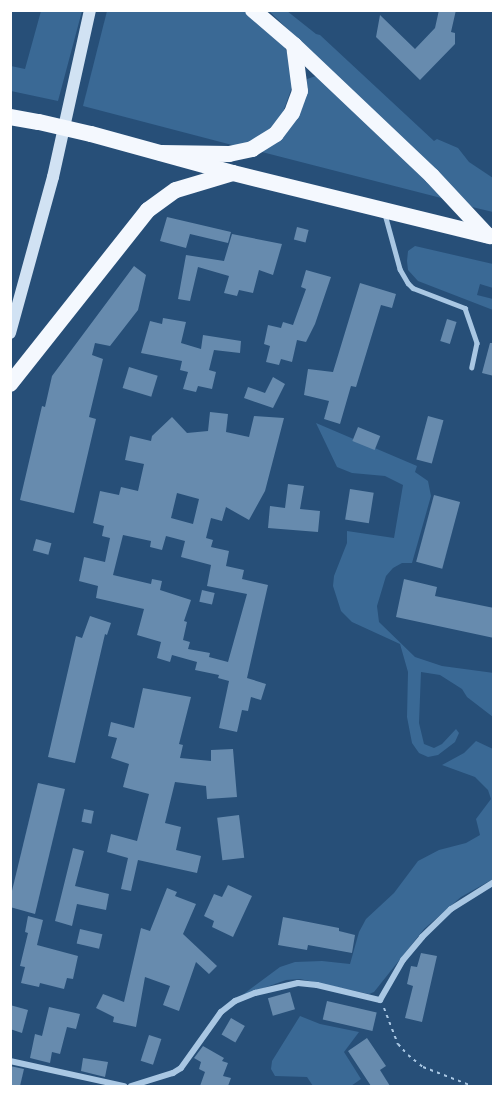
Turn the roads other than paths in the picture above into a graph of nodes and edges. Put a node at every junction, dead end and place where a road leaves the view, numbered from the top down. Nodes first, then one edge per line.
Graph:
1 (90, 10) edge
2 (253, 10) edge
3 (294, 45) junction
4 (10, 117) edge
5 (161, 153) junction
6 (233, 173) junction
7 (384, 212) junction
8 (490, 236) edge
9 (10, 333) edge
10 (472, 367) dead end
11 (10, 384) edge
12 (494, 882) edge
13 (10, 1061) edge
14 (124, 1086) edge
15 (131, 1086) edge

1 - 9 main road
2 - 3 highway
3 - 5 highway
3 - 8 highway
4 - 5 highway, bridge
5 - 6 highway
6 - 7 highway
6 - 11 highway
7 - 8 highway
7 - 10 lane
12 - 15 street
13 - 14 street

